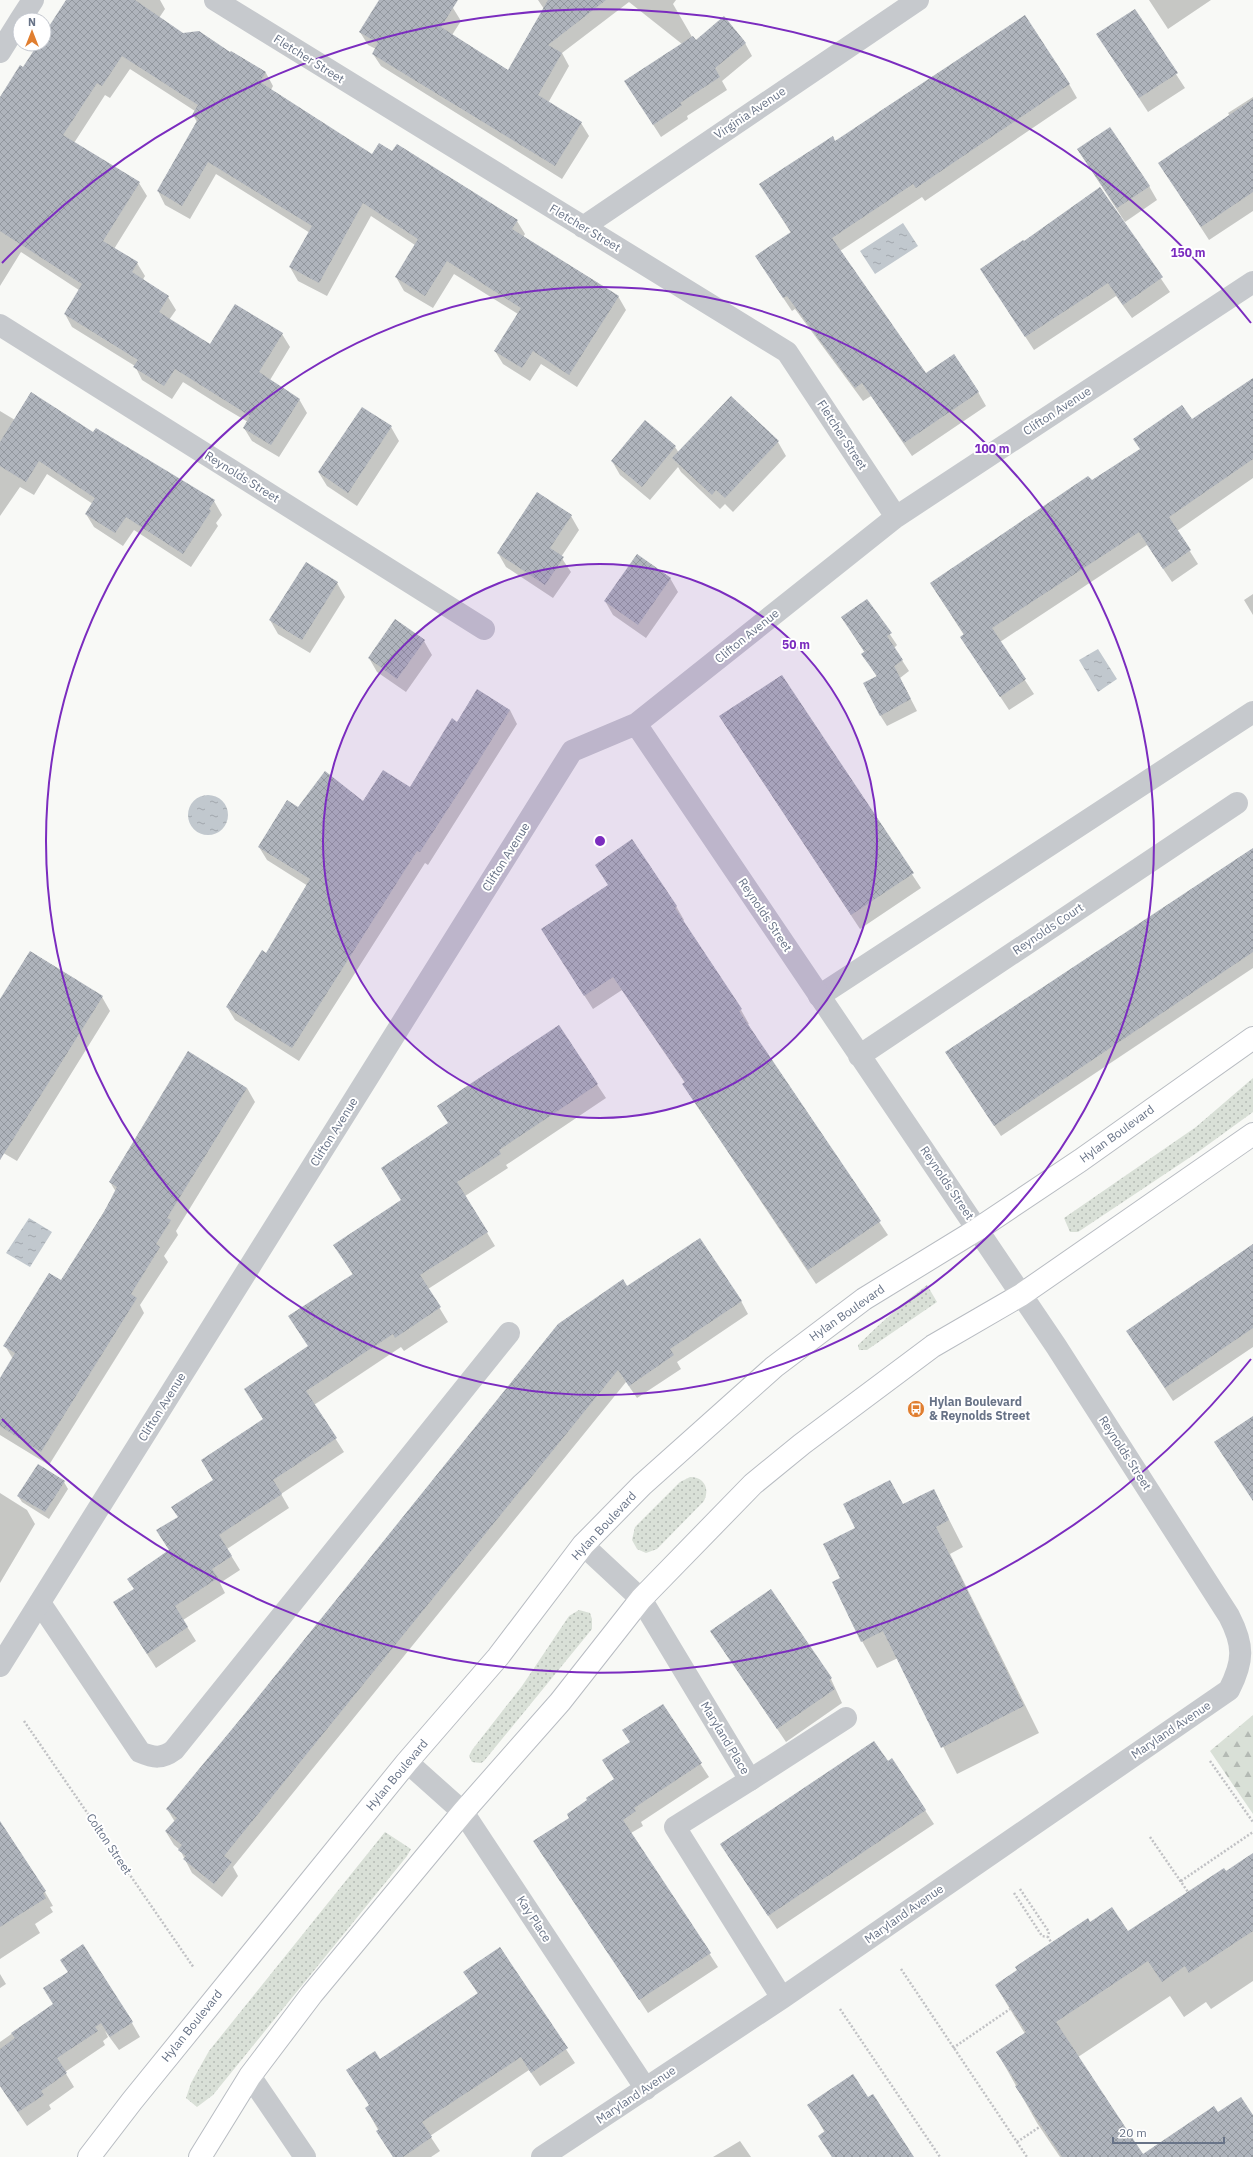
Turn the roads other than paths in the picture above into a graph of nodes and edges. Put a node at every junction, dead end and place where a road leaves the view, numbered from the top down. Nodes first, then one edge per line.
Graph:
1 (33, 0) edge
2 (215, 0) edge
3 (918, 0) edge
4 (25, 12) edge
5 (12, 33) edge
6 (0, 52) edge
7 (582, 227) junction
8 (1253, 282) edge
9 (0, 325) edge
10 (896, 517) junction
11 (484, 629) dead end
12 (1253, 712) edge
13 (636, 724) junction
14 (1237, 803) dead end
15 (819, 996) junction
16 (1253, 1038) edge
17 (859, 1056) junction
18 (1253, 1134) edge
19 (978, 1229) junction
20 (1021, 1294) junction
21 (509, 1333) dead end
22 (582, 1545) junction
23 (641, 1599) junction
24 (40, 1603) junction
25 (1241, 1650) joint
26 (0, 1666) edge
27 (846, 1718) dead end
28 (407, 1762) junction
29 (750, 1780) junction
30 (463, 1812) junction
31 (782, 1998) junction
32 (250, 2076) junction
33 (646, 2089) junction
34 (89, 2157) edge
35 (200, 2157) edge
36 (305, 2157) edge
37 (542, 2157) edge

1 - 4 street
2 - 7 street, Fletcher Street
3 - 7 street, Virginia Avenue
5 - 6 street
7 - 10 street, Fletcher Street
8 - 10 street, Clifton Avenue
9 - 11 street, Reynolds Street
10 - 13 street, Clifton Avenue
12 - 15 street
13 - 15 street, Reynolds Street
13 - 24 street, Clifton Avenue
14 - 17 street, Reynolds Court
15 - 17 street, Reynolds Street
16 - 19 main road, Hylan Boulevard
17 - 19 street, Reynolds Street
18 - 20 main road
19 - 20 street, Reynolds Street
19 - 22 main road, Hylan Boulevard
20 - 23 main road
20 - 25 street, Reynolds Street
21 - 24 street
22 - 23 street, Maryland Place
22 - 28 main road, Hylan Boulevard
23 - 29 street, Maryland Place
23 - 30 main road
24 - 26 street, Clifton Avenue
25 - 31 street, Maryland Avenue
27 - 29 street
28 - 30 street, Kay Place
28 - 34 main road, Hylan Boulevard
29 - 31 street, Maryland Place
30 - 32 main road
30 - 33 street, Kay Place
31 - 33 street, Maryland Avenue
32 - 35 main road
32 - 36 street
33 - 37 street, Maryland Avenue

